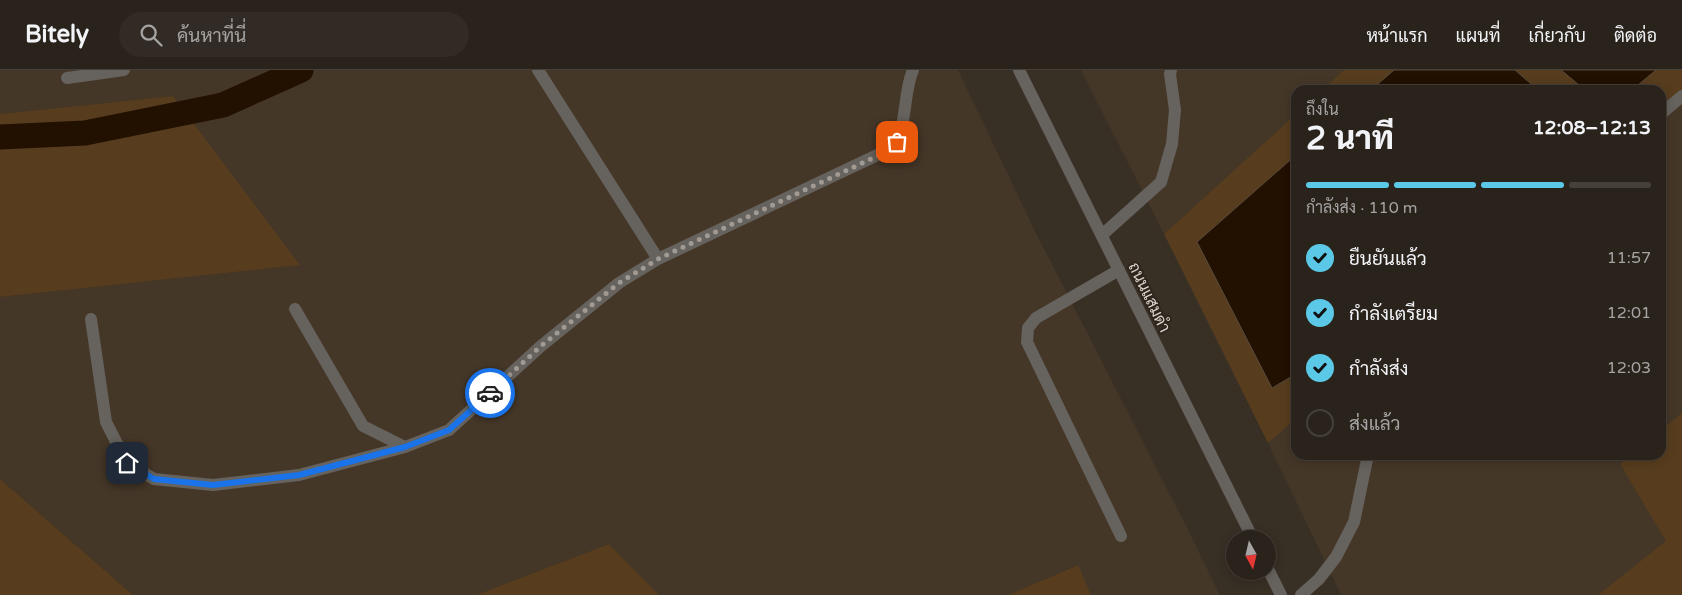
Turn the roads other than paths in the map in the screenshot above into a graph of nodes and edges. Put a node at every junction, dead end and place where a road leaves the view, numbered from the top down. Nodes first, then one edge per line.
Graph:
1 (124, 70) edge
2 (538, 70) edge
3 (913, 70) edge
4 (1019, 70) edge
5 (1172, 70) edge
6 (67, 78) dead end
7 (1682, 96) edge
8 (1666, 110) edge
9 (1102, 235) junction
10 (658, 259) junction
11 (1119, 270) junction
12 (295, 309) dead end
13 (91, 319) dead end
14 (405, 447) junction
15 (1367, 460) edge
16 (1248, 530) edge
17 (1121, 536) dead end
18 (1273, 580) edge
19 (1280, 595) edge
20 (1301, 595) edge

1 - 6 street
2 - 10 street
3 - 10 street
4 - 9 street, ถนนแสมดำ
5 - 9 street
7 - 8 street
9 - 11 street, ถนนแสมดำ
10 - 14 street
11 - 16 street, ถนนแสมดำ
11 - 17 street
12 - 14 street
13 - 14 street
15 - 20 street
18 - 19 street

